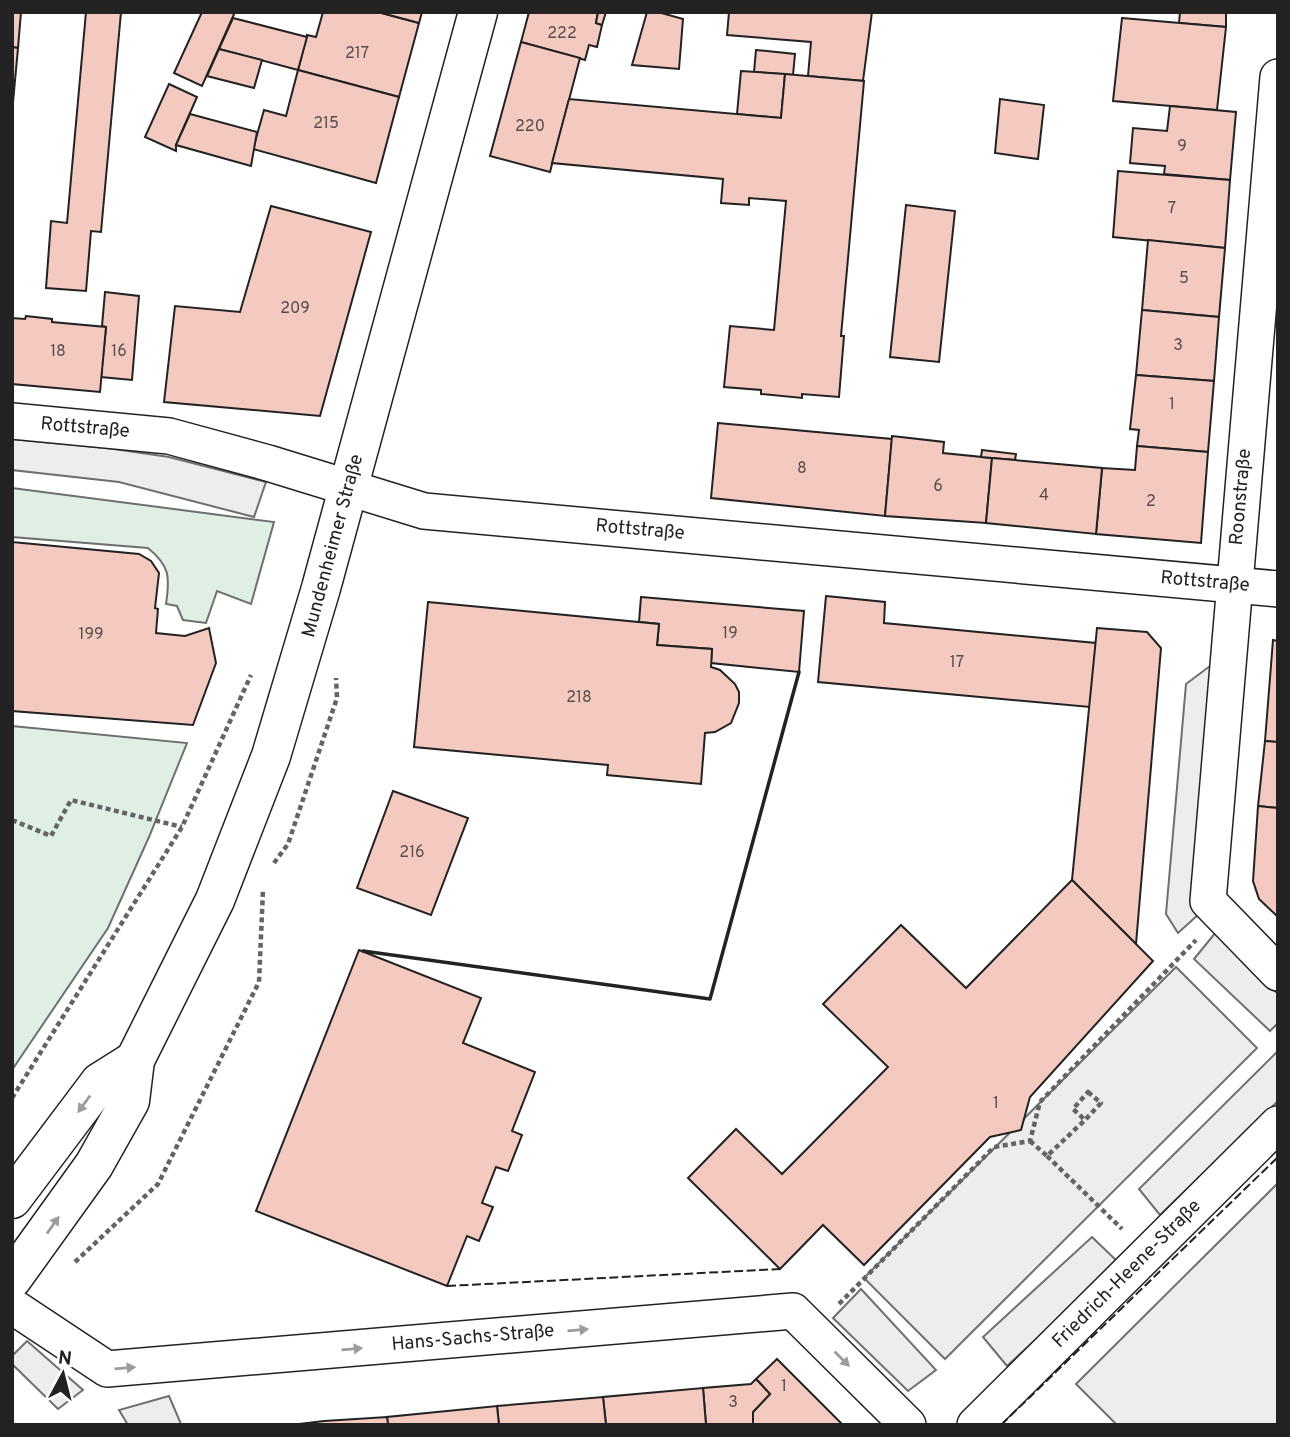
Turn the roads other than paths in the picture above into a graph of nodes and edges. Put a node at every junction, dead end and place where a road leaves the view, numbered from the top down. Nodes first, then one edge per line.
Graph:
1 (478, 12) edge
2 (1278, 77) edge
3 (12, 421) edge
4 (349, 488) junction
5 (1234, 585) junction
6 (1278, 589) edge
7 (1278, 973) edge
8 (135, 1060) junction
9 (1278, 1124) edge
10 (12, 1199) edge
11 (12, 1279) edge
12 (18, 1310) edge
13 (908, 1425) edge
14 (975, 1425) edge

1 - 4 street, Mundenheimer Straße
2 - 5 street, Roonstraße
3 - 4 street, Rottstraße
4 - 5 street, Rottstraße
4 - 8 street, Mundenheimer Straße
5 - 6 street, Rottstraße
5 - 7 street, Roonstraße
8 -> 10 street
11 -> 8 street, Mundenheimer Straße
9 - 14 street, Friedrich-Heene-Straße
12 -> 13 street, Hans-Sachs-Straße

